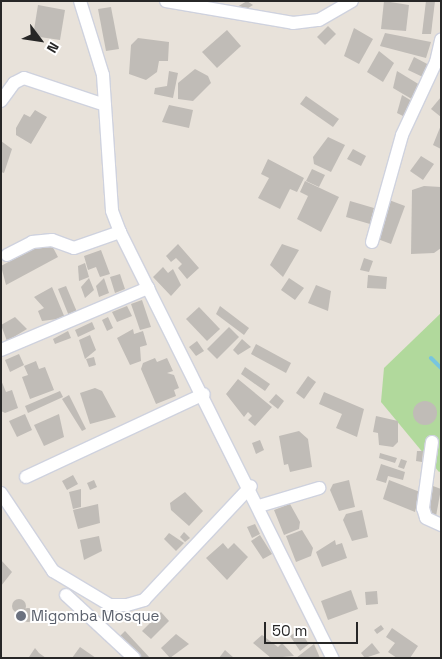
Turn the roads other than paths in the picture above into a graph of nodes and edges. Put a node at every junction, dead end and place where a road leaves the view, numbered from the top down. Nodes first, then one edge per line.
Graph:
1 (80, 1) edge
2 (166, 1) edge
3 (352, 1) edge
4 (441, 40) edge
5 (1, 101) edge
6 (105, 105) junction
7 (120, 232) junction
8 (372, 242) dead end
9 (7, 255) dead end
10 (148, 288) junction
11 (1, 350) edge
12 (204, 394) junction
13 (432, 442) dead end
14 (26, 477) dead end
15 (250, 486) junction
16 (319, 488) dead end
17 (1, 493) edge
18 (259, 506) junction
19 (441, 525) edge
20 (66, 596) dead end
21 (134, 658) edge
22 (332, 658) edge

1 - 6 street
2 - 3 street
4 - 8 street
5 - 6 street
6 - 7 street
7 - 9 street
7 - 10 street
10 - 11 street
10 - 12 street
12 - 14 street
12 - 15 street
13 - 19 street
15 - 17 street
15 - 18 street
16 - 18 street
18 - 22 street
20 - 21 street

